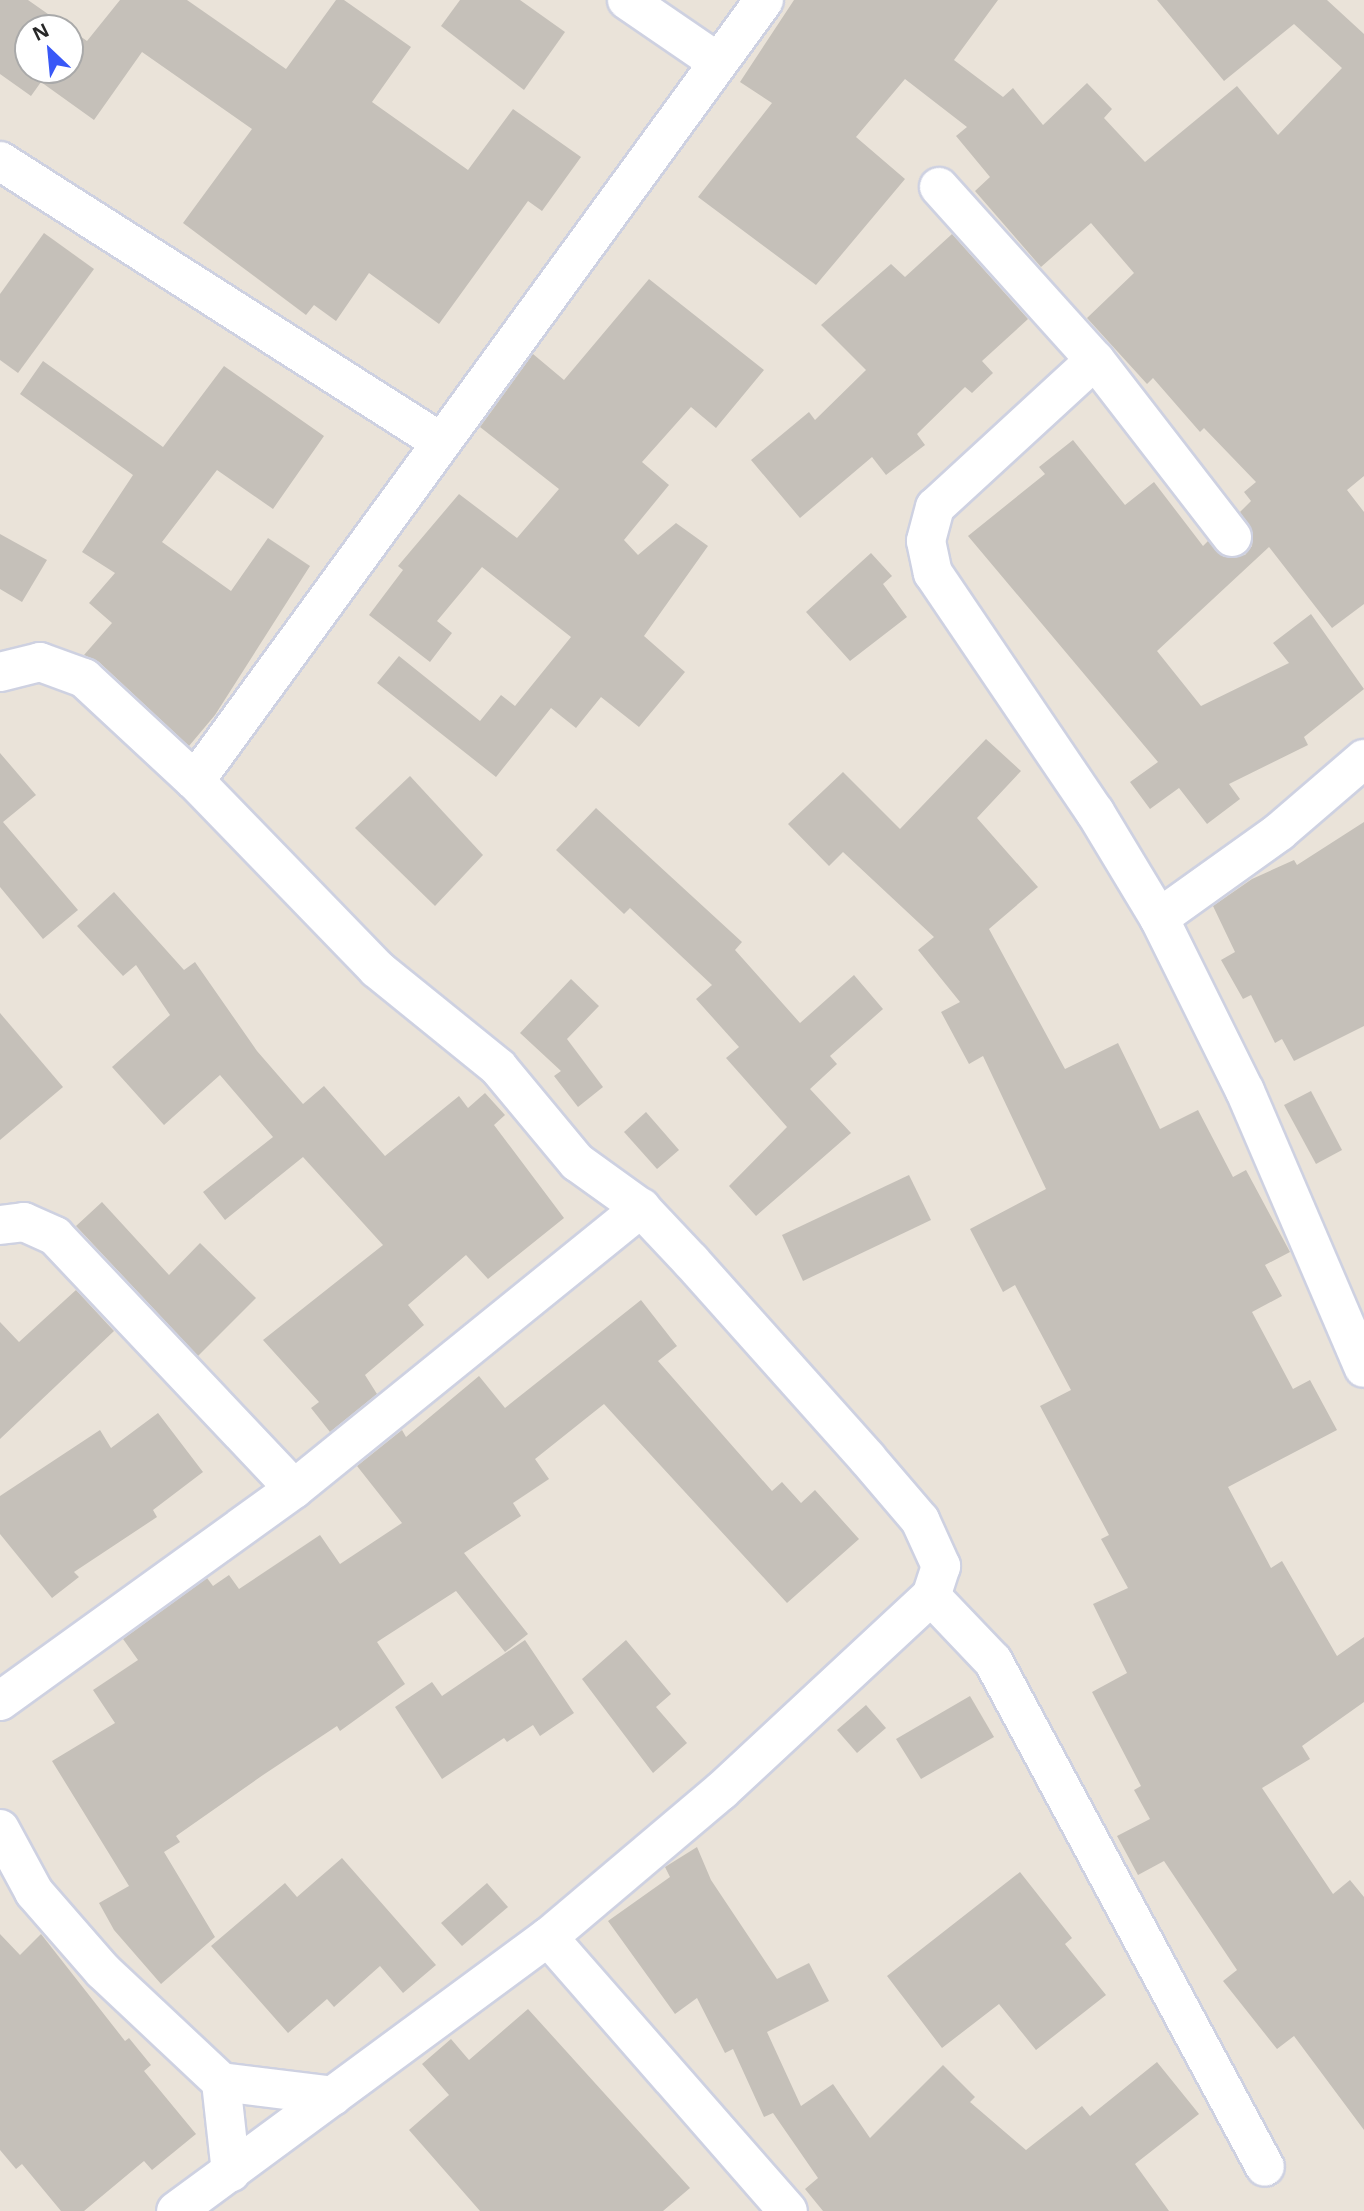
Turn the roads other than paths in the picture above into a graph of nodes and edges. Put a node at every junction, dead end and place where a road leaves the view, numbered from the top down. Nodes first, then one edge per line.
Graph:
1 (627, 0) edge
2 (764, 0) edge
3 (716, 61) junction
4 (0, 161) edge
5 (939, 187) dead end
6 (1095, 360) junction
7 (439, 440) junction
8 (1232, 537) dead end
9 (0, 672) edge
10 (1364, 759) edge
11 (195, 782) junction
12 (1159, 918) junction
13 (641, 1208) junction
14 (0, 1225) edge
15 (1362, 1356) edge
16 (294, 1489) junction
17 (931, 1596) junction
18 (0, 1701) edge
19 (0, 1829) edge
20 (548, 1937) junction
21 (221, 2082) junction
22 (333, 2096) junction
23 (1265, 2167) dead end
24 (231, 2172) junction
25 (176, 2211) edge
26 (788, 2211) edge

1 - 3 street
2 - 3 street
3 - 7 street
4 - 7 street
5 - 6 street
6 - 8 street
6 - 12 street
7 - 11 street
9 - 11 street
10 - 12 street
11 - 13 street
12 - 15 street
13 - 16 street
13 - 17 street
14 - 16 street
16 - 18 street
17 - 20 street
17 - 23 street
19 - 21 street
20 - 22 street
20 - 26 street
21 - 22 street
21 - 24 street
22 - 24 street
24 - 25 street

